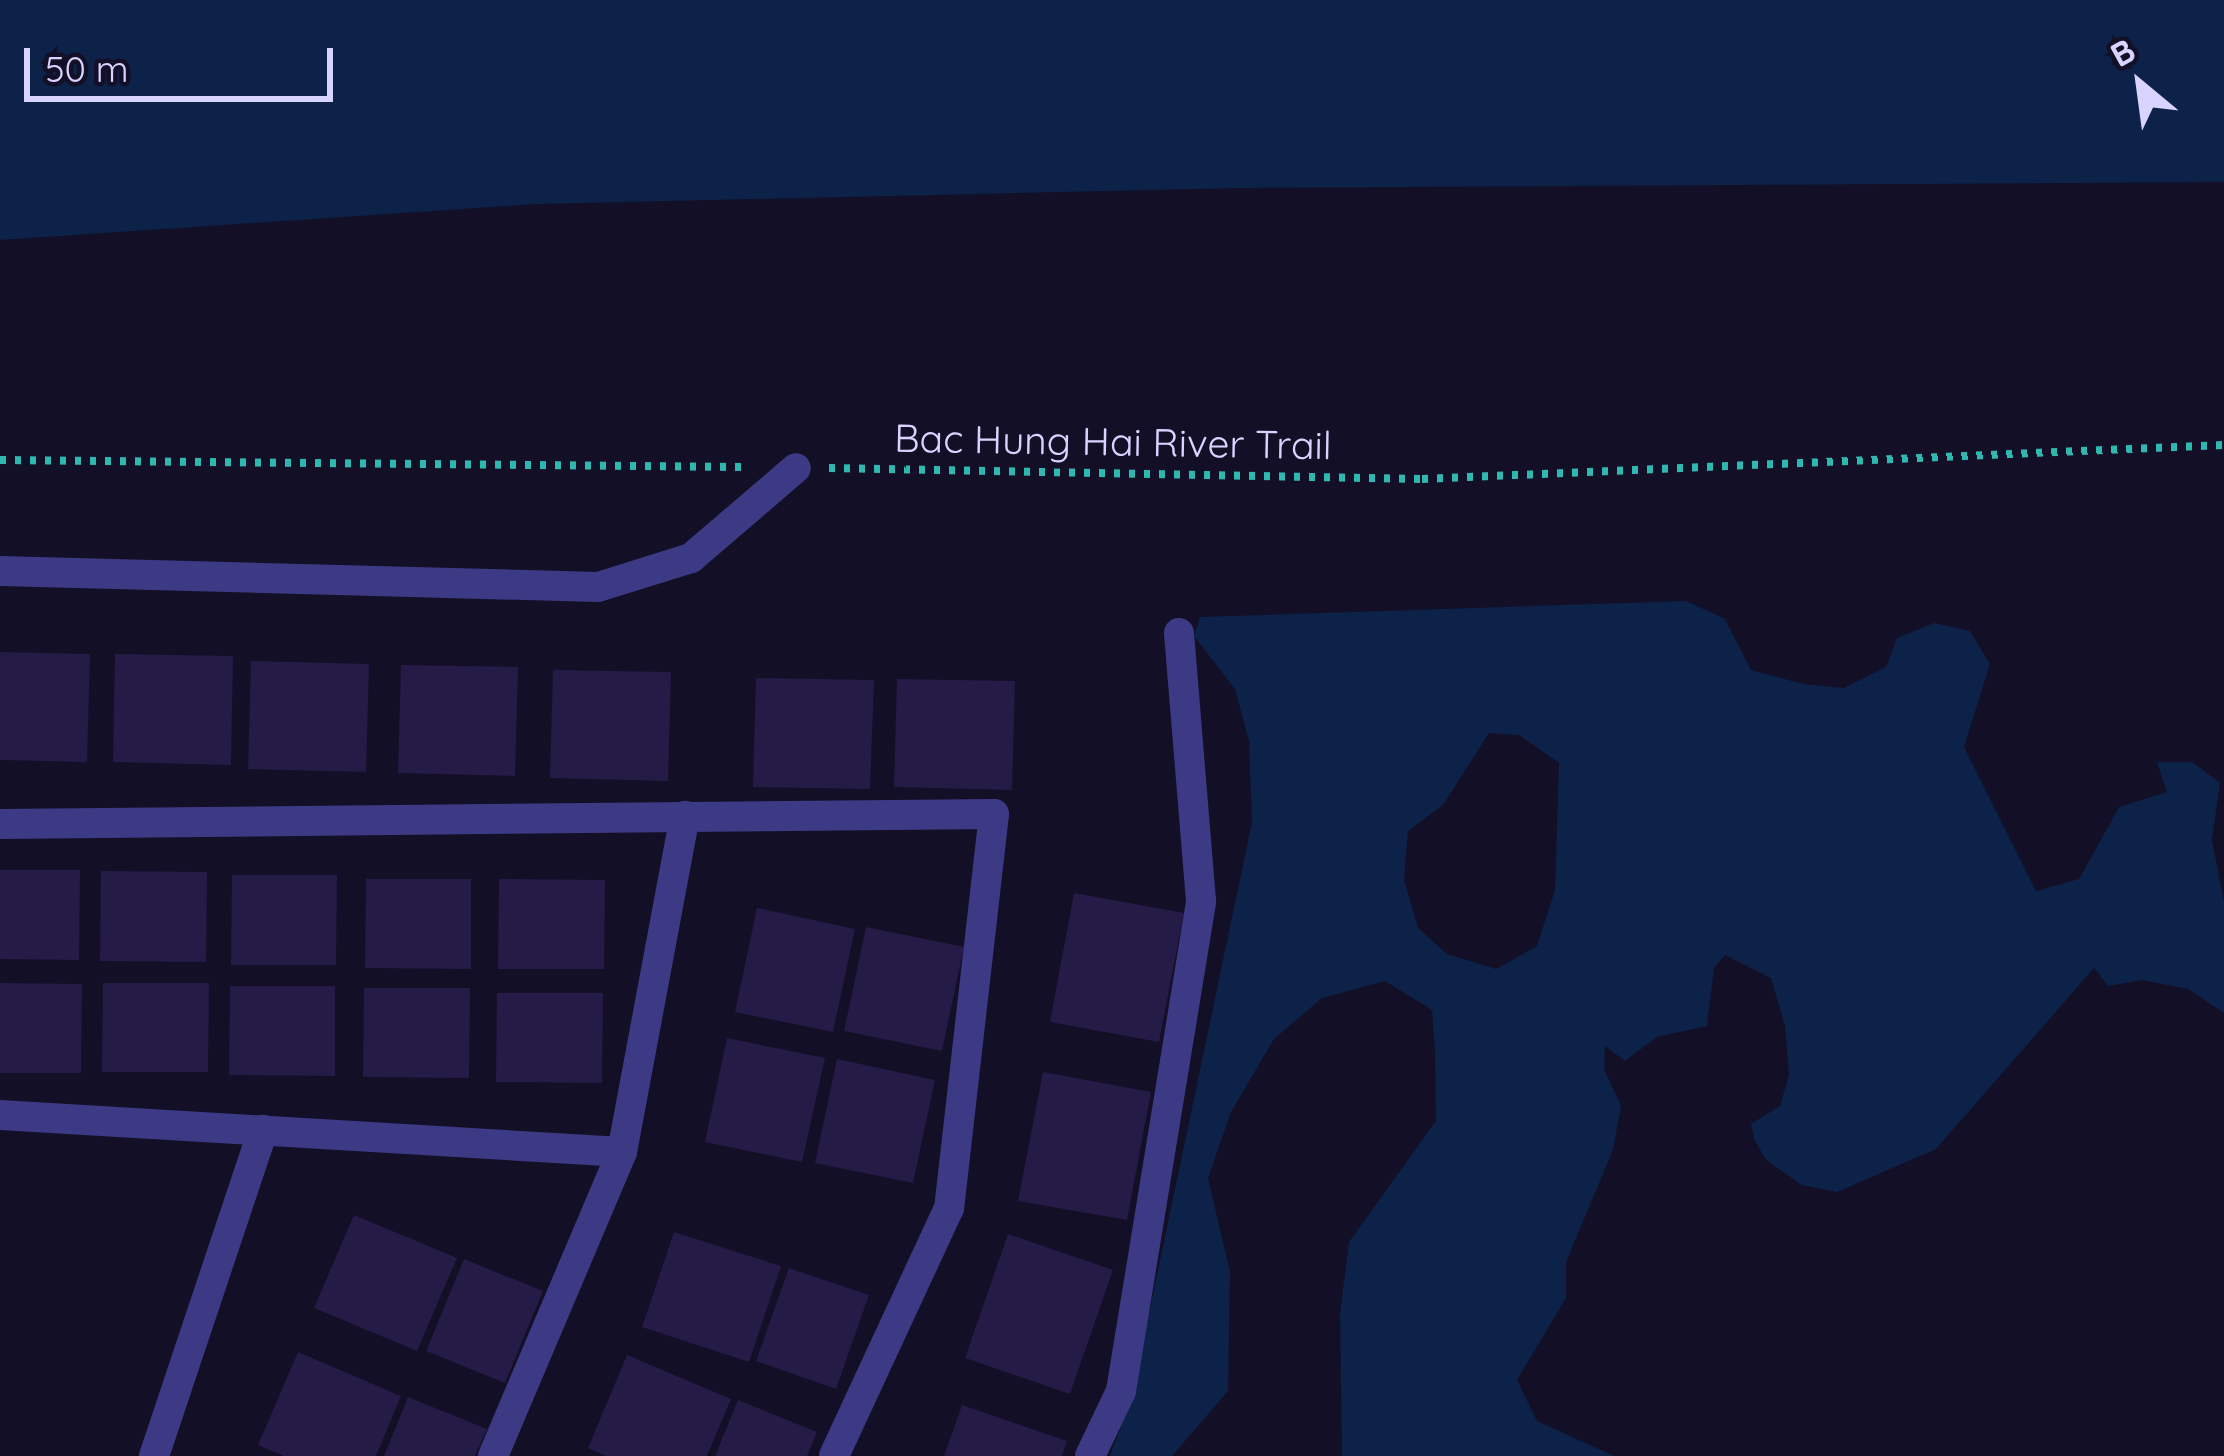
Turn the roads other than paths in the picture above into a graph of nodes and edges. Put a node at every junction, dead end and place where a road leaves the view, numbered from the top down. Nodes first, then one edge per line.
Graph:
1 (796, 468) road end
2 (0, 572) edge
3 (1179, 633) dead end
4 (685, 816) junction
5 (0, 824) edge
6 (0, 1115) edge
7 (262, 1130) junction
8 (622, 1151) junction
9 (154, 1456) edge
10 (493, 1456) edge
11 (834, 1456) edge
12 (1090, 1456) edge

1 - 2 street
3 - 12 street
4 - 5 street
4 - 8 street
4 - 11 street
6 - 7 street
7 - 8 street
7 - 9 street
8 - 10 street

